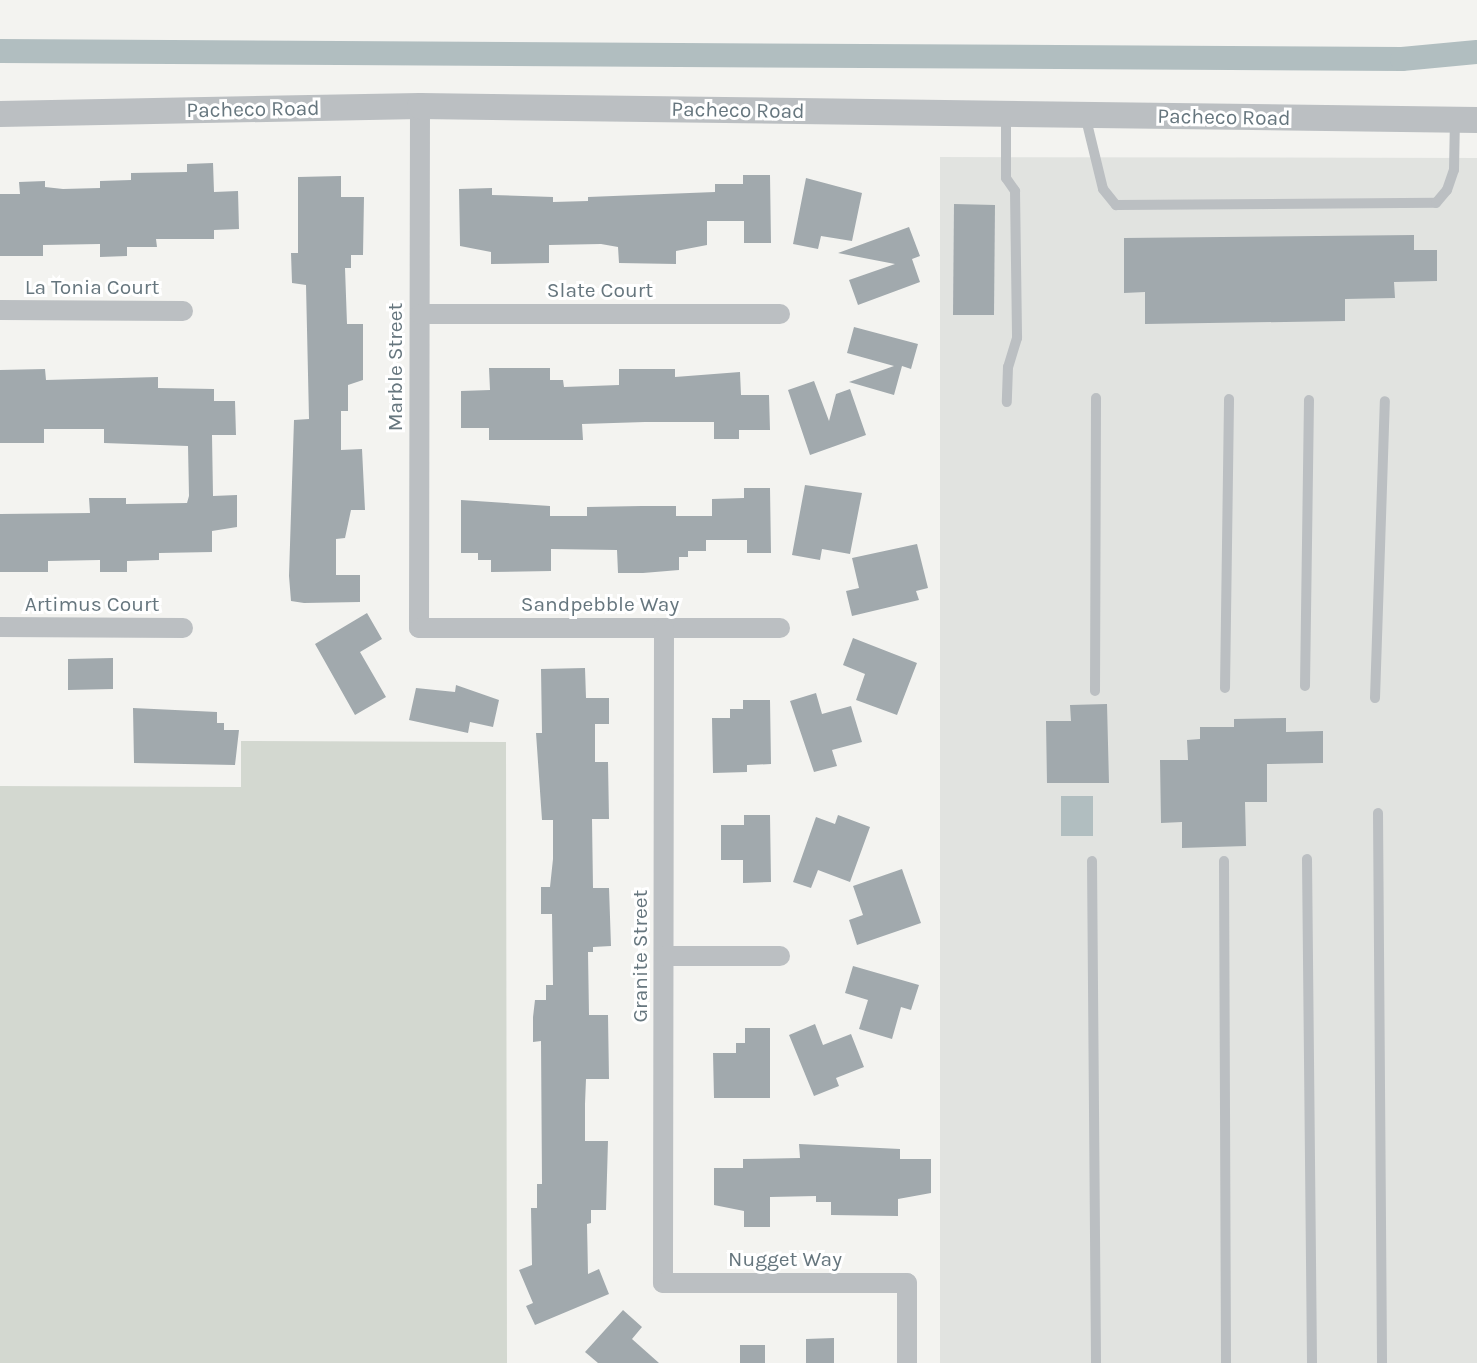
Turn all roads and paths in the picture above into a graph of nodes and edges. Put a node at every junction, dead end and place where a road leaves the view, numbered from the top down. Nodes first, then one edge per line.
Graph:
1 (420, 106) junction
2 (0, 114) edge
3 (1006, 114) junction
4 (1085, 115) junction
5 (1466, 120) edge
6 (0, 310) edge
7 (183, 311) dead end
8 (420, 314) junction
9 (780, 314) dead end
10 (1096, 398) dead end
11 (1229, 399) dead end
12 (1309, 400) dead end
13 (1385, 401) dead end
14 (1007, 402) dead end
15 (0, 627) edge
16 (183, 628) dead end
17 (419, 628) joint
18 (664, 628) junction
19 (780, 628) dead end
20 (1305, 686) dead end
21 (1225, 688) dead end
22 (1095, 691) dead end
23 (1375, 698) dead end
24 (1378, 813) dead end
25 (1307, 859) dead end
26 (1092, 861) dead end
27 (1224, 861) dead end
28 (664, 956) junction
29 (780, 956) dead end
30 (663, 1283) joint
31 (907, 1363) edge
32 (1096, 1363) edge
33 (1226, 1363) edge
34 (1312, 1363) edge
35 (1382, 1363) edge

1 - 2 street, Pacheco Road
1 - 3 street, Pacheco Road
1 - 8 street, Marble Street
3 - 4 street, Pacheco Road
3 - 14 lane
4 - 5 street, Pacheco Road
4 - 5 lane
6 - 7 street, La Tonia Court
8 - 9 street, Slate Court
8 - 17 street, Marble Street
10 - 22 lane
11 - 21 lane
12 - 20 lane
13 - 23 lane
15 - 16 street, Artimus Court
17 - 18 street, Sandpebble Way
18 - 19 street, Sandpebble Way
18 - 28 street, Granite Street
24 - 35 lane
25 - 34 lane
26 - 32 lane
27 - 33 lane
28 - 29 street
28 - 30 street, Granite Street
30 - 31 street, Nugget Way

